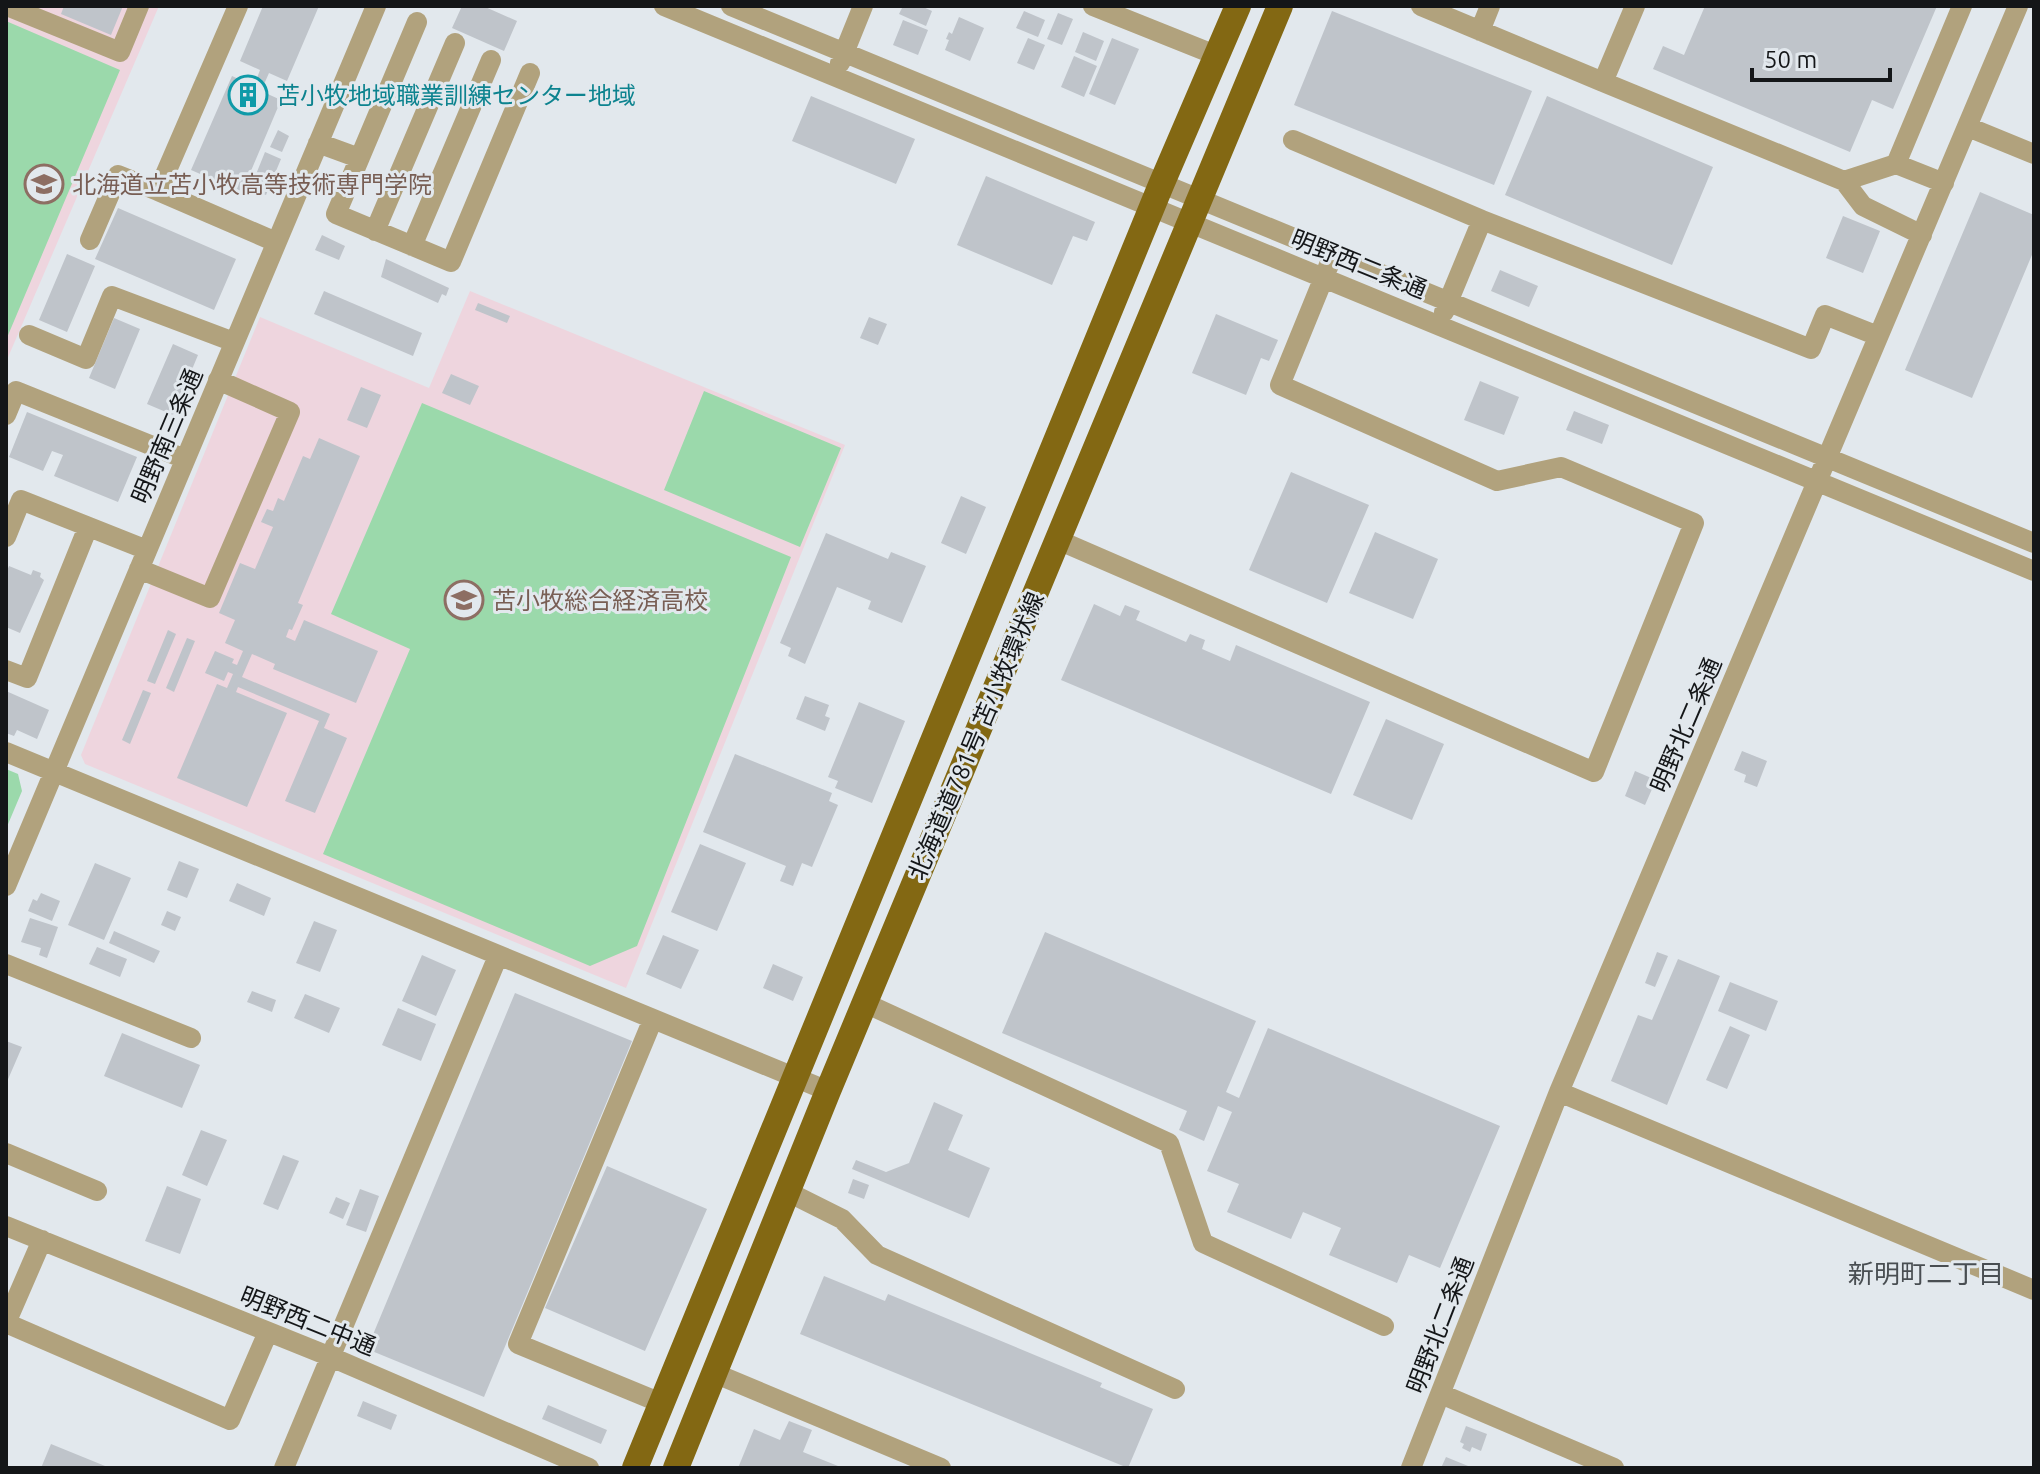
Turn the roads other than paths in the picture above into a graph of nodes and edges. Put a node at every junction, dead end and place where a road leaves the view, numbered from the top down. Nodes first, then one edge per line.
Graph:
1 (7, 6) edge
2 (139, 6) edge
3 (238, 6) edge
4 (376, 6) edge
5 (664, 6) edge
6 (731, 6) edge
7 (863, 6) edge
8 (1093, 6) edge
9 (1238, 6) edge
10 (1280, 6) edge
11 (1421, 6) edge
12 (1490, 6) edge
13 (1635, 6) edge
14 (1962, 6) edge
15 (2018, 6) edge
16 (417, 22) dead end
17 (1480, 31) junction
18 (455, 43) dead end
19 (844, 52) junction
20 (1218, 56) junction
21 (491, 60) dead end
22 (530, 73) dead end
23 (834, 78) junction
24 (1603, 82) junction
25 (1968, 127) junction
26 (1293, 140) dead end
27 (318, 143) junction
28 (2034, 154) edge
29 (359, 158) junction
30 (1896, 164) junction
31 (1844, 181) junction
32 (1944, 183) junction
33 (158, 191) junction
34 (1156, 197) junction
35 (1194, 211) junction
36 (1482, 220) junction
37 (375, 231) junction
38 (1922, 235) junction
39 (90, 240) dead end
40 (276, 242) junction
41 (412, 246) junction
42 (1333, 255) junction
43 (1323, 278) junction
44 (1448, 302) junction
45 (1439, 326) junction
46 (29, 335) dead end
47 (1878, 336) junction
48 (234, 342) junction
49 (218, 380) junction
50 (6, 415) edge
51 (1826, 458) junction
52 (185, 459) junction
53 (1817, 482) junction
54 (88, 527) junction
55 (6, 537) edge
56 (1058, 540) junction
57 (2034, 543) edge
58 (143, 560) junction
59 (2034, 571) edge
60 (6, 670) edge
61 (6, 752) edge
62 (53, 772) junction
63 (6, 886) edge
64 (498, 956) junction
65 (6, 964) edge
66 (865, 1003) junction
67 (653, 1019) junction
68 (191, 1038) dead end
69 (797, 1078) junction
70 (828, 1091) junction
71 (1559, 1092) junction
72 (6, 1153) edge
73 (97, 1191) dead end
74 (788, 1192) junction
75 (6, 1226) edge
76 (42, 1240) junction
77 (2034, 1290) edge
78 (1384, 1326) dead end
79 (268, 1332) junction
80 (331, 1357) junction
81 (714, 1373) junction
82 (1175, 1389) dead end
83 (1441, 1394) junction
84 (661, 1403) junction
85 (284, 1468) edge
86 (589, 1468) edge
87 (635, 1468) edge
88 (676, 1468) edge
89 (941, 1468) edge
90 (1411, 1468) edge
91 (1614, 1468) edge

1 - 2 street
3 - 33 street
4 - 27 street, 明野南三条通
5 - 23 street, 明野西二条通
6 - 19 street, 明野西二条通
7 - 19 street
8 - 20 street
9 - 20 main road, 北海道道781号 苫小牧環状線
10 - 35 main road, 北海道道781号 苫小牧環状線
11 - 17 street
12 - 17 street
13 - 24 street
14 - 30 street
15 - 25 street, 明野北二条通
16 - 29 street
17 - 24 street
18 - 37 street
19 - 23 street
19 - 34 street, 明野西二条通
20 - 34 main road, 北海道道781号 苫小牧環状線
21 - 41 street
22 - 41 street
23 - 34 street, 明野西二条通
24 - 31 street
25 - 28 street
25 - 32 street, 明野北二条通
26 - 36 street
27 - 29 street
27 - 40 street, 明野南三条通
29 - 37 street
30 - 31 street
30 - 32 street
31 - 38 street
32 - 38 street, 明野北二条通
33 - 39 street
33 - 40 street
34 - 35 street, 明野西二条通
34 - 69 main road, 北海道道781号 苫小牧環状線
35 - 42 street, 明野西二条通
35 - 43 street, 明野西二条通
35 - 56 main road, 北海道道781号 苫小牧環状線
36 - 44 street
36 - 47 street
37 - 41 street
38 - 47 street, 明野北二条通
40 - 48 street, 明野南三条通
42 - 43 street
42 - 44 street, 明野西二条通
43 - 45 street, 明野西二条通
43 - 56 street
44 - 45 street
44 - 51 street, 明野西二条通
45 - 53 street, 明野西二条通
46 - 48 street
47 - 51 street, 明野北二条通
48 - 49 street, 明野南三条通
49 - 52 street, 明野南三条通
49 - 58 street
50 - 52 street
51 - 53 street, 明野北二条通
51 - 57 street, 明野西二条通
52 - 58 street, 明野南三条通
53 - 59 street, 明野西二条通
53 - 71 street, 明野北二条通
54 - 55 street
54 - 58 street
54 - 60 street
56 - 66 main road, 北海道道781号 苫小牧環状線
58 - 62 street, 明野南三条通
61 - 62 street
62 - 63 street, 明野南三条通
62 - 64 street
64 - 67 street
64 - 80 street
65 - 68 street
66 - 70 main road, 北海道道781号 苫小牧環状線
66 - 78 street
67 - 69 street
67 - 84 street
69 - 70 street
69 - 84 main road, 北海道道781号 苫小牧環状線
70 - 74 main road, 北海道道781号 苫小牧環状線
71 - 77 street
71 - 83 street, 明野北二条通
72 - 73 street
74 - 81 main road, 北海道道781号 苫小牧環状線
74 - 82 street
75 - 76 street, 明野西二中通
76 - 79 street, 明野西二中通
76 - 79 street
79 - 80 street, 明野西二中通
80 - 85 street
80 - 86 street, 明野西二中通
81 - 88 main road, 北海道道781号 苫小牧環状線
81 - 89 street
83 - 90 street, 明野北二条通
83 - 91 street
84 - 87 main road, 北海道道781号 苫小牧環状線

